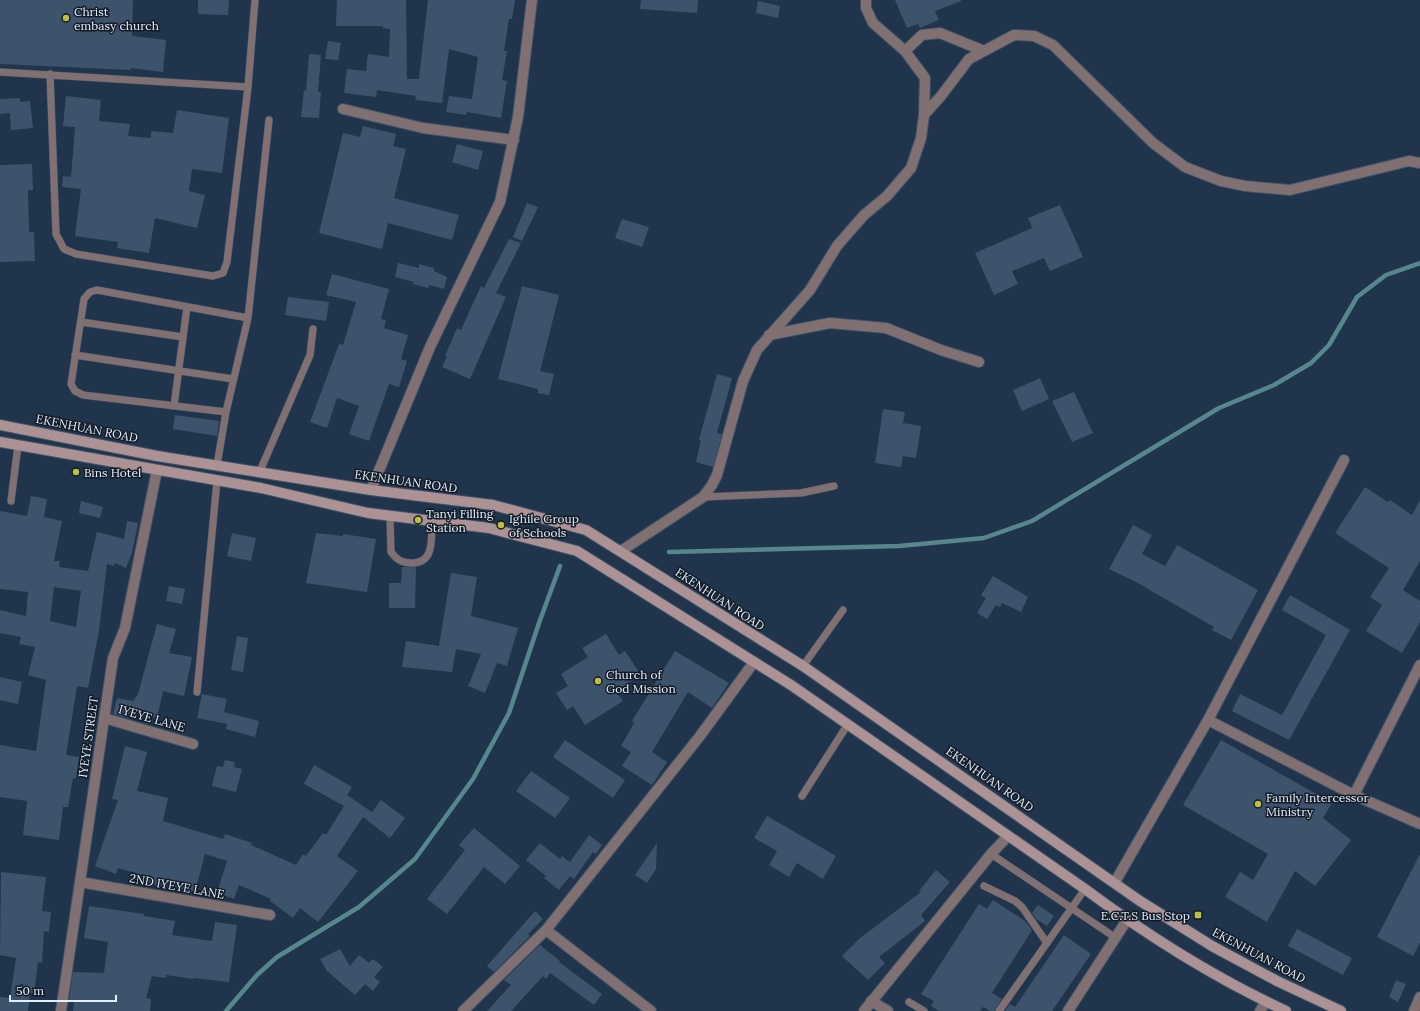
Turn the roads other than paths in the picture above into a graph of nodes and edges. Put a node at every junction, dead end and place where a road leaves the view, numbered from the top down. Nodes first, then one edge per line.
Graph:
1 (255, 0) edge
2 (532, 0) edge
3 (866, 0) edge
4 (905, 51) junction
5 (984, 51) junction
6 (0, 72) edge
7 (50, 74) junction
8 (248, 87) junction
9 (343, 109) dead end
10 (924, 115) junction
11 (269, 120) dead end
12 (514, 140) junction
13 (1420, 163) edge
14 (187, 307) junction
15 (248, 318) junction
16 (81, 322) junction
17 (313, 330) dead end
18 (769, 335) junction
19 (183, 337) junction
20 (76, 355) junction
21 (979, 362) dead end
22 (178, 372) junction
23 (233, 379) junction
24 (174, 406) junction
25 (226, 412) junction
26 (0, 425) edge
27 (0, 442) edge
28 (18, 445) junction
29 (1344, 460) dead end
30 (217, 465) junction
31 (157, 470) junction
32 (260, 471) junction
33 (217, 481) junction
34 (834, 486) dead end
35 (371, 490) junction
36 (703, 497) junction
37 (11, 501) dead end
38 (390, 516) junction
39 (432, 521) junction
40 (621, 551) junction
41 (843, 610) dead end
42 (754, 662) junction
43 (1420, 665) edge
44 (803, 666) junction
45 (196, 692) dead end
46 (104, 718) junction
47 (1208, 720) junction
48 (848, 724) junction
49 (193, 744) dead end
50 (1354, 795) junction
51 (802, 796) dead end
52 (1420, 824) edge
53 (1008, 836) junction
54 (991, 854) junction
55 (80, 882) junction
56 (1115, 882) junction
57 (984, 886) dead end
58 (1085, 889) junction
59 (1071, 909) junction
60 (270, 915) dead end
61 (1127, 920) junction
62 (546, 930) junction
63 (1116, 938) junction
64 (1047, 944) junction
65 (1420, 997) edge
66 (871, 1001) junction
67 (909, 1002) dead end
68 (1266, 1002) junction
69 (61, 1011) edge
70 (463, 1011) edge
71 (651, 1011) edge
72 (864, 1011) edge
73 (888, 1011) edge
74 (924, 1011) edge
75 (999, 1011) edge
76 (1068, 1011) edge
77 (1260, 1011) edge
78 (1286, 1011) edge
79 (1340, 1011) edge
80 (1414, 1011) edge

1 - 8 lane
2 - 12 street
3 - 4 street
4 - 5 street
4 - 10 street
5 - 10 street
5 - 13 street
6 - 7 lane
7 - 8 lane
7 - 8 lane
9 - 12 street
10 - 18 street
11 - 15 lane
12 - 35 street
14 - 15 lane
14 - 16 lane
14 - 19 lane
15 - 23 lane
16 - 19 lane
16 - 20 lane
17 - 32 lane
18 - 21 street
18 - 36 street
19 - 22 lane
20 - 22 lane
20 - 24 lane
22 - 23 lane
22 - 24 lane
23 - 25 lane
24 - 25 lane
25 - 30 lane
26 - 30 main road, EKENHUAN ROAD
27 - 28 main road
28 - 31 main road
28 - 37 lane
29 - 47 street
30 - 32 main road, EKENHUAN ROAD
31 - 33 main road
31 - 46 street, IYEYE STREET
32 - 35 main road, EKENHUAN ROAD
33 - 38 main road
33 - 45 lane
34 - 36 lane
35 - 40 main road, EKENHUAN ROAD
36 - 40 street
38 - 39 main road
38 - 39 lane
39 - 42 main road
40 - 44 main road, EKENHUAN ROAD
41 - 44 lane
42 - 48 main road
42 - 62 street
43 - 50 street
44 - 56 main road, EKENHUAN ROAD
46 - 49 street, IYEYE LANE
46 - 55 street, IYEYE STREET
47 - 50 street
47 - 56 street
48 - 51 lane
48 - 53 main road
50 - 52 street
53 - 54 street
53 - 58 main road
54 - 59 lane
54 - 66 street
55 - 60 street, 2ND IYEYE LANE
55 - 69 street, IYEYE STREET
56 - 79 main road, EKENHUAN ROAD
57 - 64 lane
58 - 59 lane
58 - 61 main road
59 - 63 lane
59 - 64 lane
61 - 63 street
61 - 68 main road
62 - 70 street
62 - 71 street
63 - 76 street
64 - 75 lane
65 - 80 street
66 - 72 street
66 - 73 street
67 - 74 lane
68 - 77 street
68 - 78 main road

